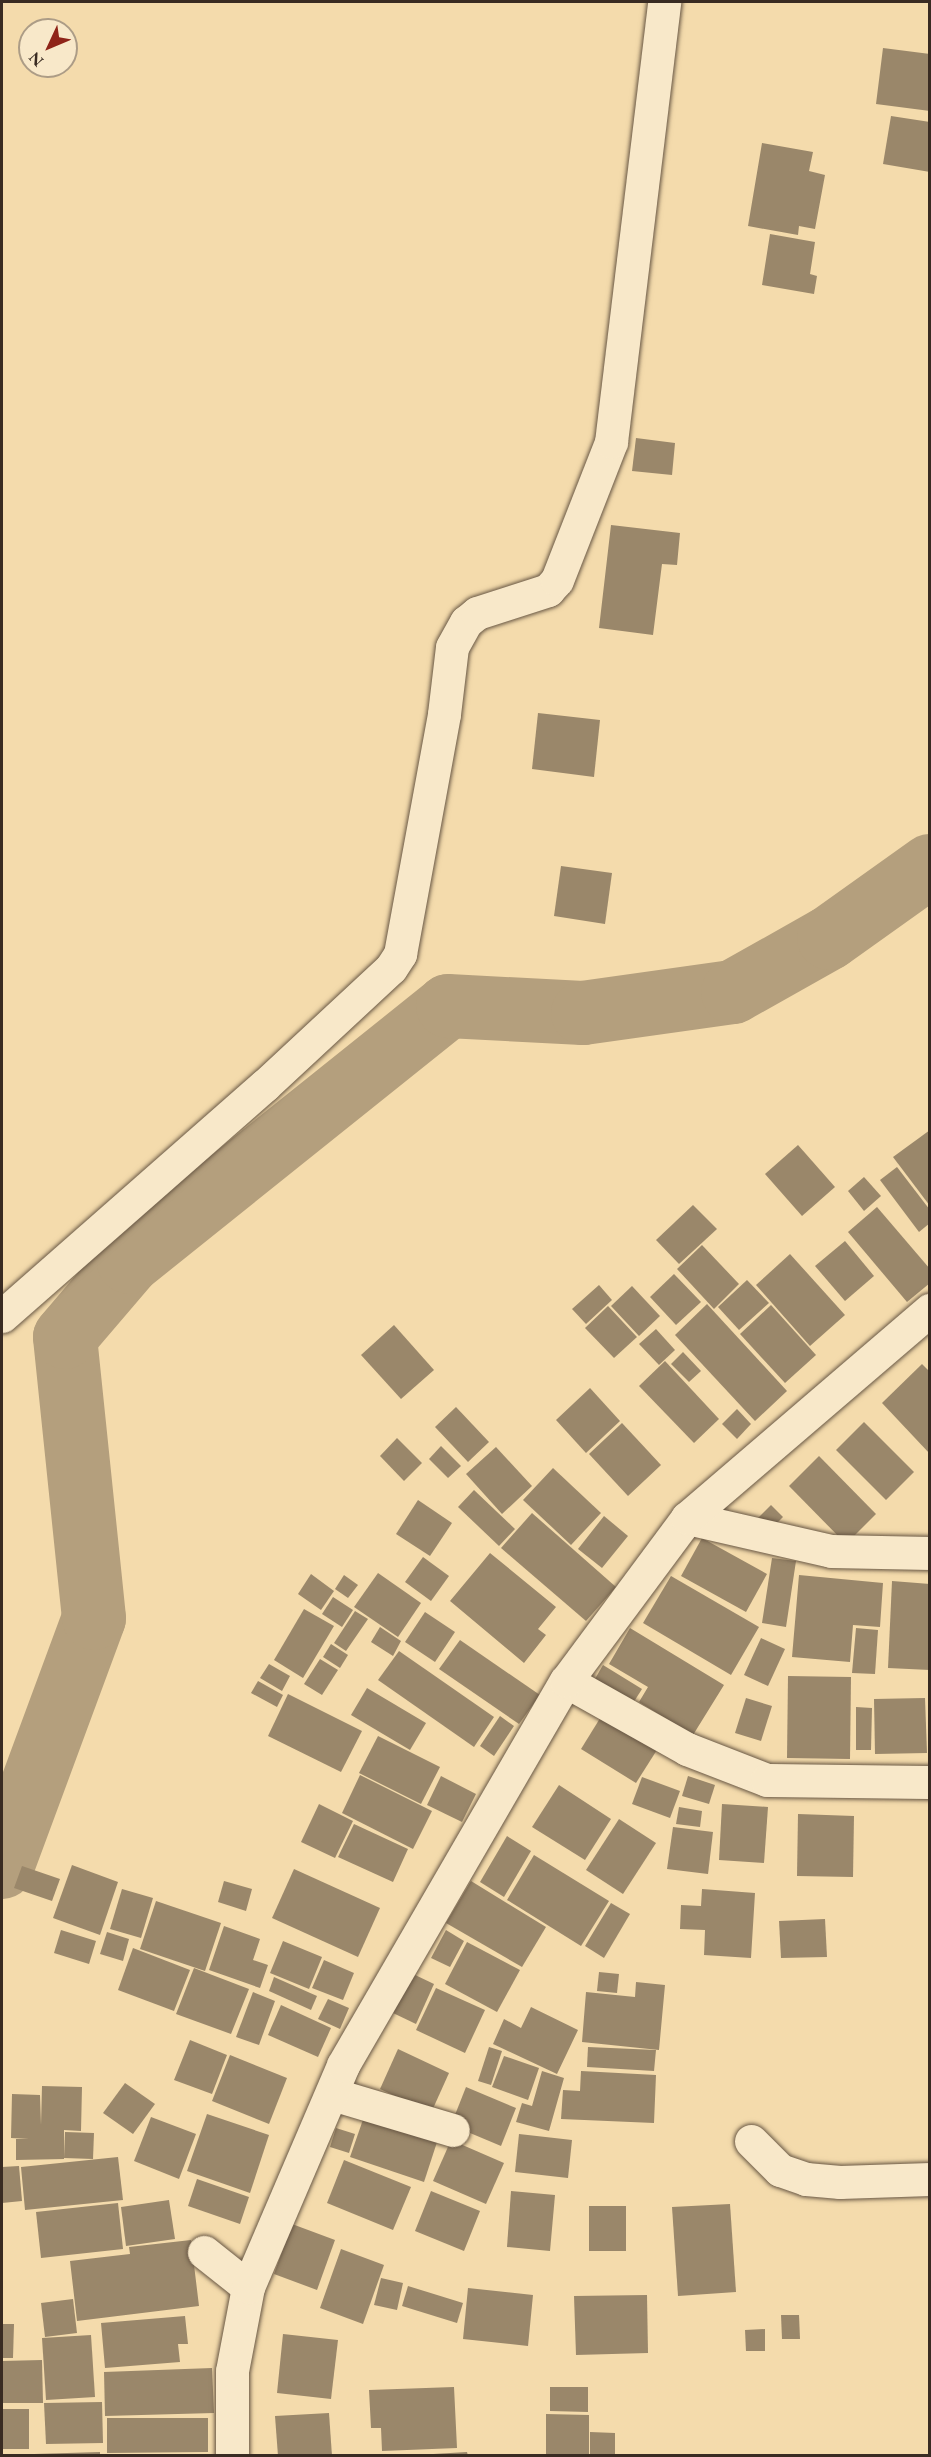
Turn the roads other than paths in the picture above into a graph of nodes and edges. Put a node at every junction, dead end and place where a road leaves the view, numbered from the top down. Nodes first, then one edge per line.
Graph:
1 (664, 2) edge
2 (930, 1310) edge
3 (2, 1316) edge
4 (687, 1518) junction
5 (930, 1553) edge
6 (566, 1681) junction
7 (930, 1782) edge
8 (332, 2094) junction
9 (453, 2130) dead end
10 (751, 2140) dead end
11 (930, 2179) edge
12 (204, 2252) dead end
13 (248, 2288) junction
14 (232, 2456) edge

1 - 3 street
2 - 4 street
4 - 5 street
4 - 6 street
6 - 7 street
6 - 8 street
8 - 9 street
8 - 13 street
10 - 11 street
12 - 13 street
13 - 14 street

